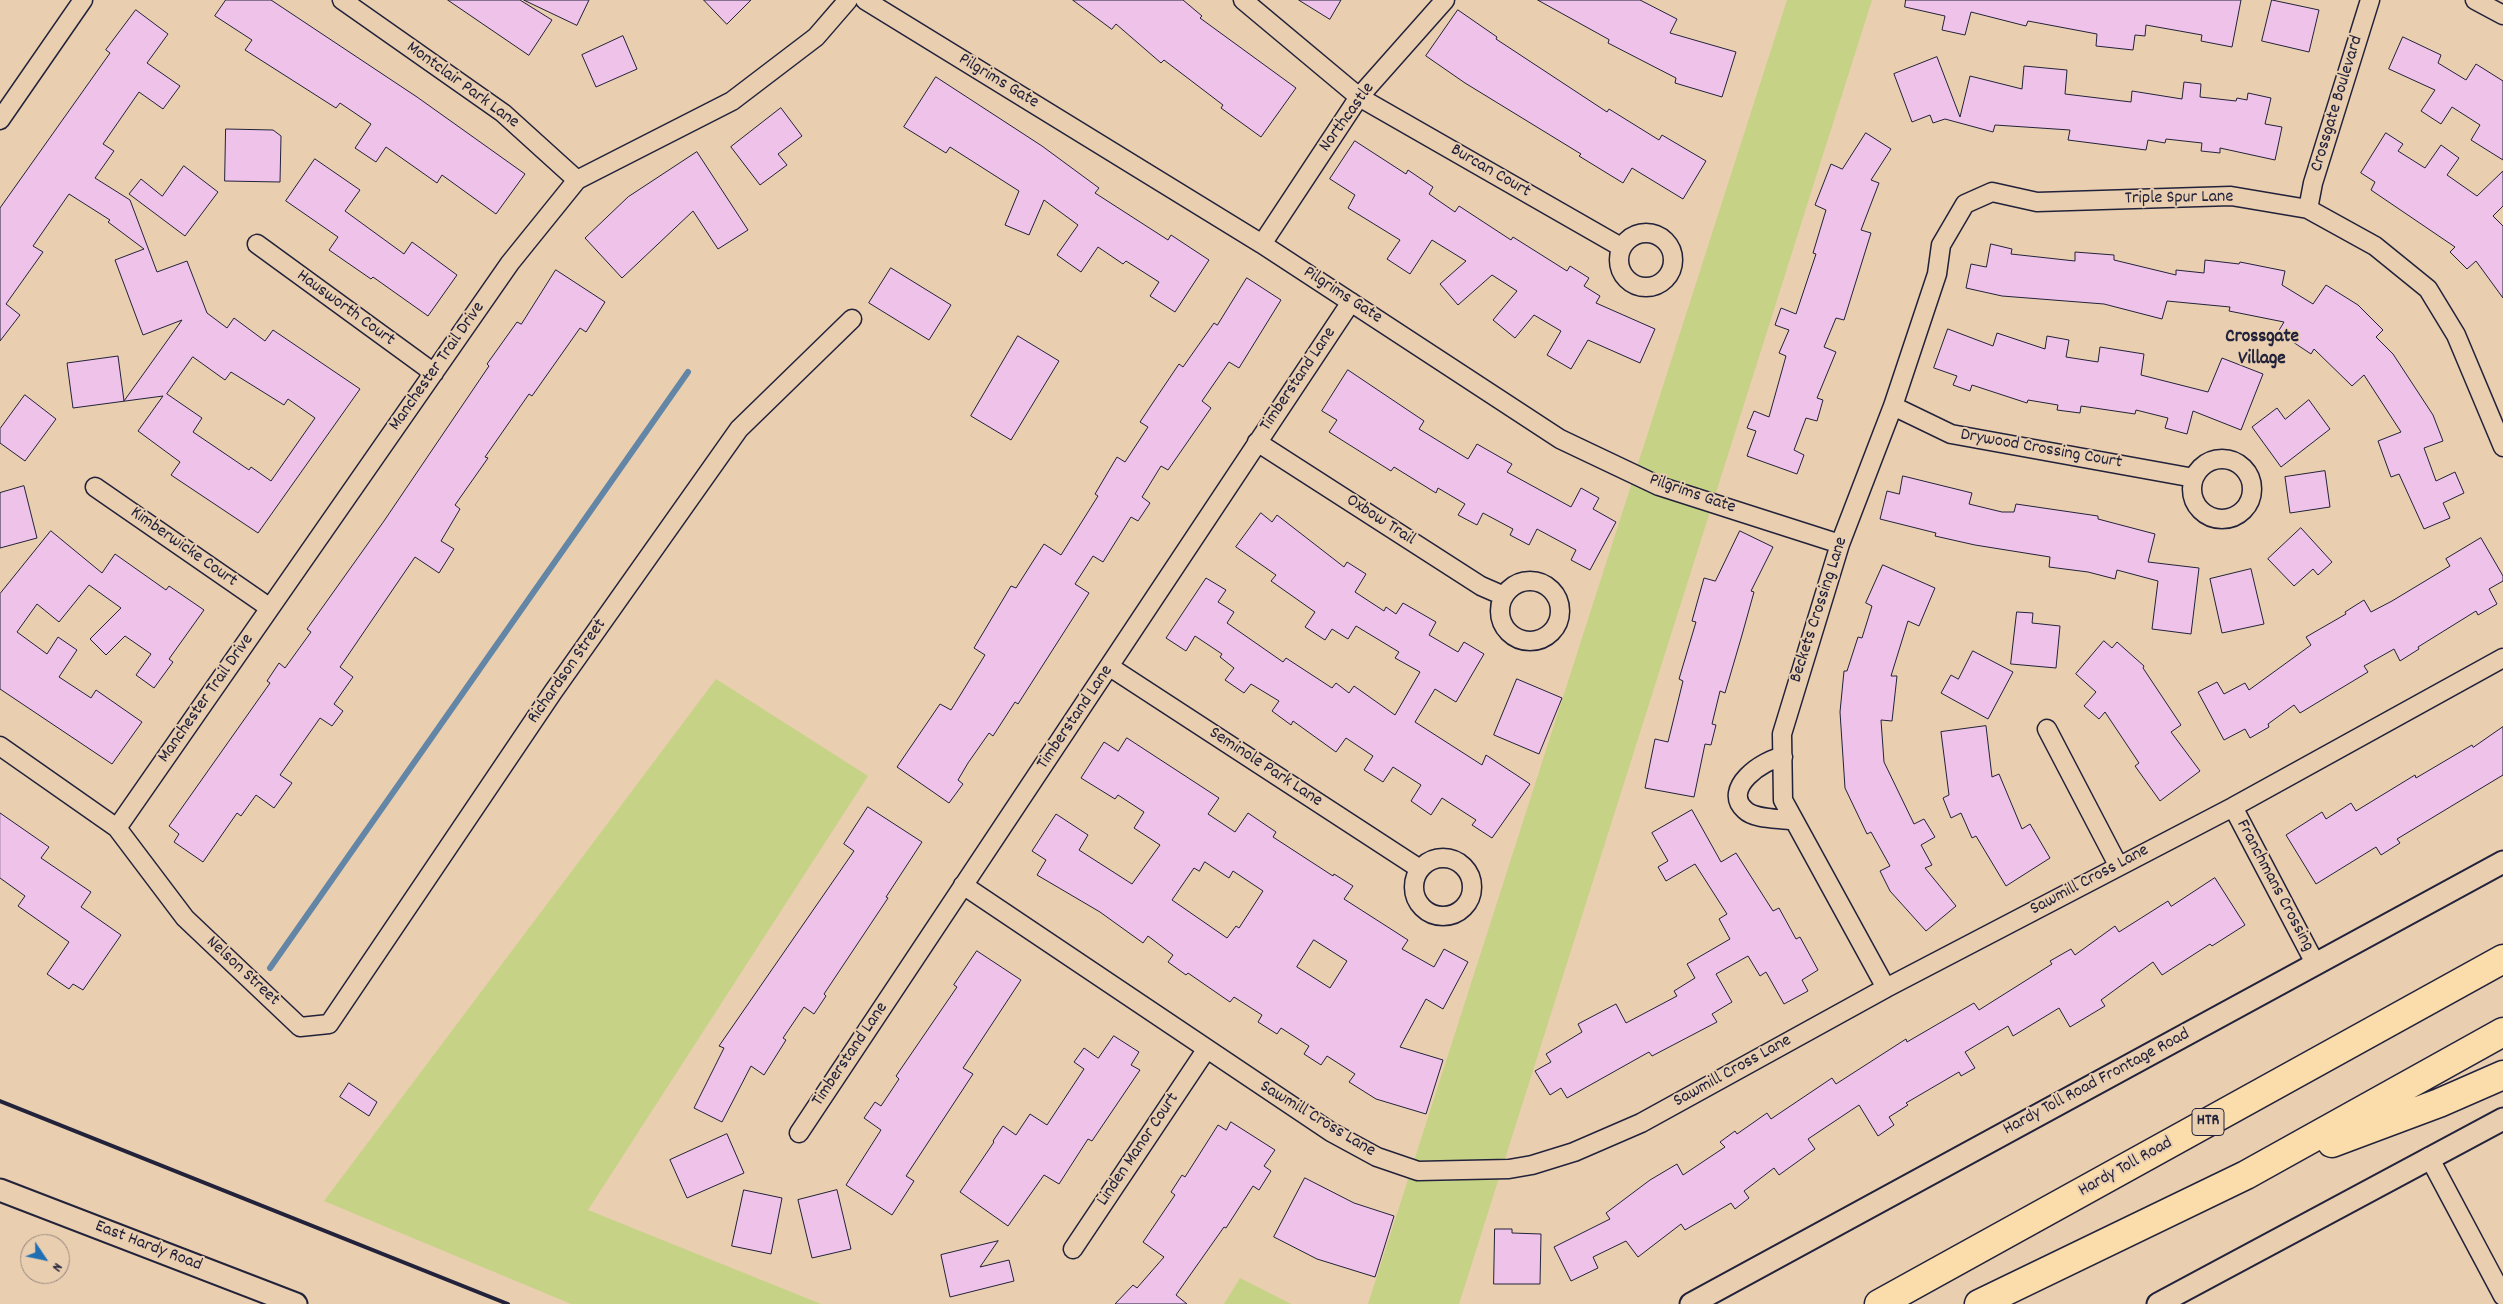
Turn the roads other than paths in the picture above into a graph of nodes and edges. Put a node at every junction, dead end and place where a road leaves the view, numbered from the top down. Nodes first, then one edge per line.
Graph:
1 (83, 0) edge
2 (342, 0) edge
3 (848, 0) edge
4 (865, 0) edge
5 (1243, 0) edge
6 (1445, 0) edge
7 (2370, 0) edge
8 (2475, 0) edge
9 (2503, 15) edge
10 (1359, 98) junction
11 (0, 120) edge
12 (577, 180) junction
13 (2308, 209) junction
14 (1954, 224) joint
15 (257, 244) dead end
16 (1262, 244) junction
17 (1621, 247) dead end
18 (1351, 302) junction
19 (852, 319) dead end
20 (434, 373) junction
21 (1893, 406) junction
22 (1257, 442) junction
23 (2503, 447) edge
24 (2194, 478) dead end
25 (95, 487) dead end
26 (1840, 544) junction
27 (1504, 596) dead end
28 (270, 608) junction
29 (2503, 658) edge
30 (1110, 667) junction
31 (2047, 729) dead end
32 (0, 746) edge
33 (1783, 757) junction
34 (2233, 808) junction
35 (1794, 821) junction
36 (118, 828) junction
37 (2503, 862) edge
38 (2118, 866) junction
39 (1420, 869) dead end
40 (963, 886) junction
41 (2503, 959) edge
42 (2316, 965) junction
43 (1886, 988) junction
44 (300, 1027) joint
45 (2503, 1032) edge
46 (1206, 1050) junction
47 (2503, 1075) edge
48 (2503, 1119) edge
49 (799, 1133) dead end
50 (2429, 1157) junction
51 (2246, 1175) junction
52 (0, 1190) edge
53 (1072, 1249) dead end
54 (2503, 1296) edge
55 (296, 1304) edge
56 (1691, 1304) edge
57 (1879, 1304) edge
58 (1979, 1304) edge
59 (2158, 1304) edge

1 - 11 street
2 - 12 street, Montclair Park Lane
3 - 12 street, Manchester Trail Drive
4 - 16 street, Pilgrims Gate
5 - 10 street, Burcan Court
6 - 10 street, Northcastle
7 - 13 street, Crossgate Boulevard
8 - 9 street
10 - 16 street, Northcastle
10 - 17 street, Burcan Court
12 - 20 street, Manchester Trail Drive
13 - 14 street, Triple Spur Lane
13 - 23 street, Triple Spur Lane
14 - 21 street, Beckets Crossing Lane
15 - 20 street, Hausworth Court
16 - 18 street, Pilgrims Gate
18 - 22 street, Timberstand Lane
18 - 26 street, Pilgrims Gate
19 - 44 street, Richardson Street
20 - 28 street, Manchester Trail Drive
21 - 24 street, Drywood Crossing Court
21 - 26 street, Beckets Crossing Lane
22 - 27 street, Oxbow Trail
22 - 30 street, Timberstand Lane
25 - 28 street, Kimberwicke Court
26 - 33 street, Beckets Crossing Lane
28 - 36 street, Manchester Trail Drive
29 - 34 street, Sawmill Cross Lane
30 - 39 street, Seminole Park Lane
30 - 40 street, Timberstand Lane
31 - 38 street
32 - 36 street, Nelson Street
33 - 35 street, Beckets Crossing Lane
33 - 35 street
34 - 38 street, Sawmill Cross Lane
34 - 42 street, Franchmans Crossing
35 - 43 street, Beckets Crossing Lane
36 - 44 street, Nelson Street
37 - 42 street, Hardy Toll Road Frontage Road
38 - 43 street, Sawmill Cross Lane
40 - 46 street, Sawmill Cross Lane
40 - 49 street, Timberstand Lane
41 - 57 highway, Hardy Toll Road / HTR
42 - 56 street, Hardy Toll Road Frontage Road
43 - 46 street, Sawmill Cross Lane
45 - 51 highway
46 - 53 street, Linden Manor Court
47 - 51 highway
48 - 50 street
50 - 54 street
50 - 59 street
51 - 58 highway
52 - 55 street, East Hardy Road

